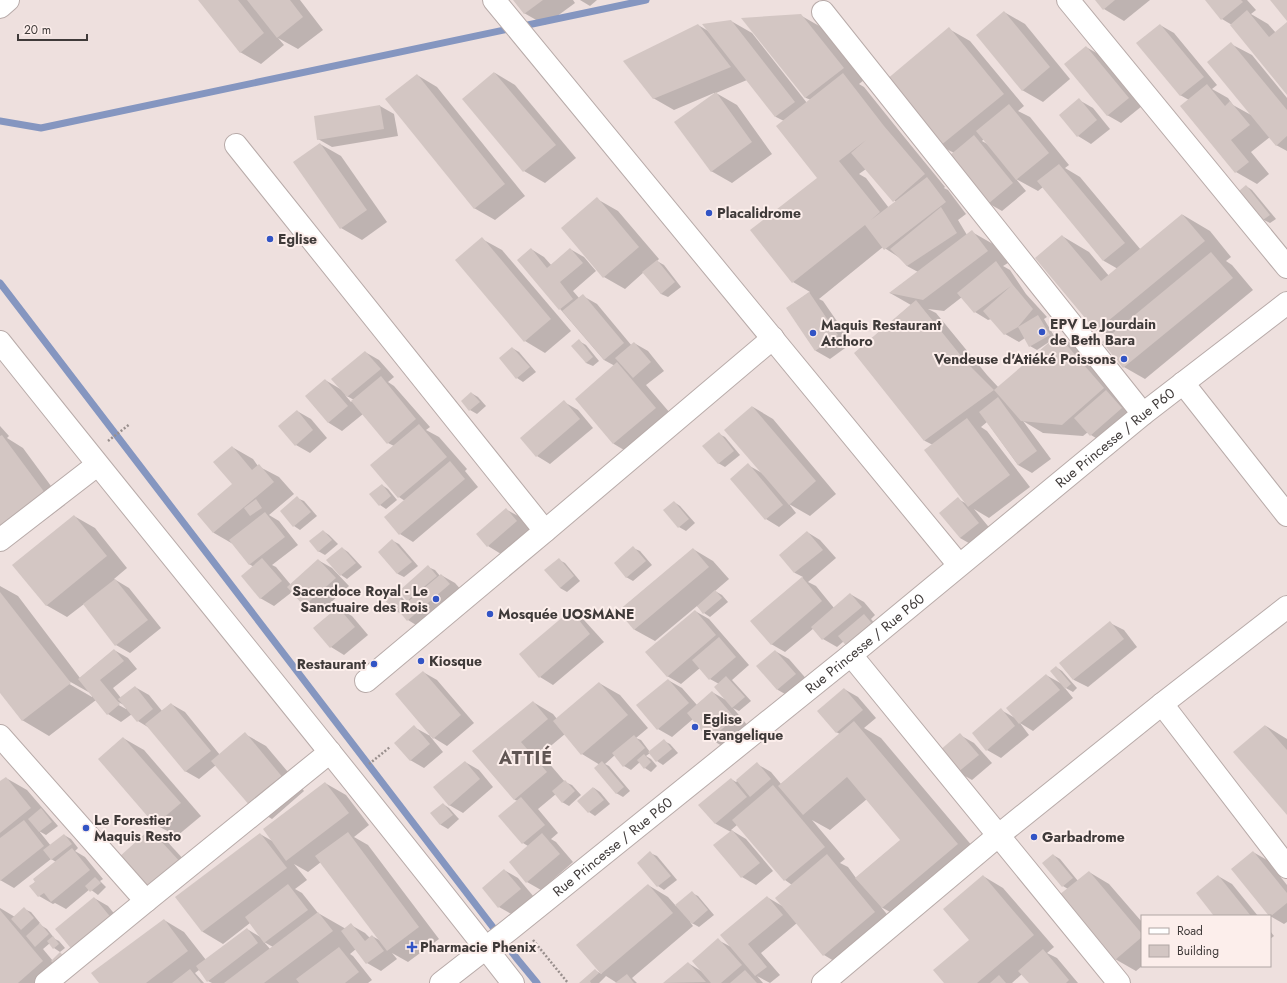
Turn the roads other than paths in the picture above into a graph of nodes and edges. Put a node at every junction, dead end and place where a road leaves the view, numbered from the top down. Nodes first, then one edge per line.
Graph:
1 (8, 0) edge
2 (495, 0) edge
3 (1068, 0) edge
4 (0, 6) edge
5 (823, 12) dead end
6 (236, 145) dead end
7 (1287, 267) edge
8 (1287, 302) edge
9 (773, 338) junction
10 (0, 342) edge
11 (1183, 383) junction
12 (1143, 414) junction
13 (97, 465) junction
14 (1287, 515) edge
15 (545, 531) junction
16 (0, 540) edge
17 (959, 565) junction
18 (1287, 607) edge
19 (851, 655) junction
20 (366, 681) dead end
21 (1162, 704) junction
22 (3, 745) edge
23 (330, 752) junction
24 (999, 835) junction
25 (1287, 867) edge
26 (146, 901) junction
27 (502, 935) junction
28 (829, 981) edge
29 (46, 983) edge
30 (441, 983) edge
31 (513, 983) edge
32 (1119, 983) edge

1 - 4 street
2 - 9 street
3 - 7 street
5 - 12 street
6 - 15 street
8 - 11 street, Rue Princesse / Rue P60
9 - 15 street
9 - 17 street
10 - 13 street
11 - 12 street, Rue Princesse / Rue P60
11 - 14 street
12 - 17 street, Rue Princesse / Rue P60
13 - 16 street
13 - 23 street
15 - 20 street
17 - 19 street, Rue Princesse / Rue P60
18 - 21 street
19 - 24 street
19 - 27 street, Rue Princesse / Rue P60
21 - 24 street
21 - 25 street
22 - 26 street
23 - 26 street
23 - 27 street
24 - 28 street
24 - 32 street
26 - 29 street
27 - 30 street, Rue Princesse / Rue P60
27 - 31 street

